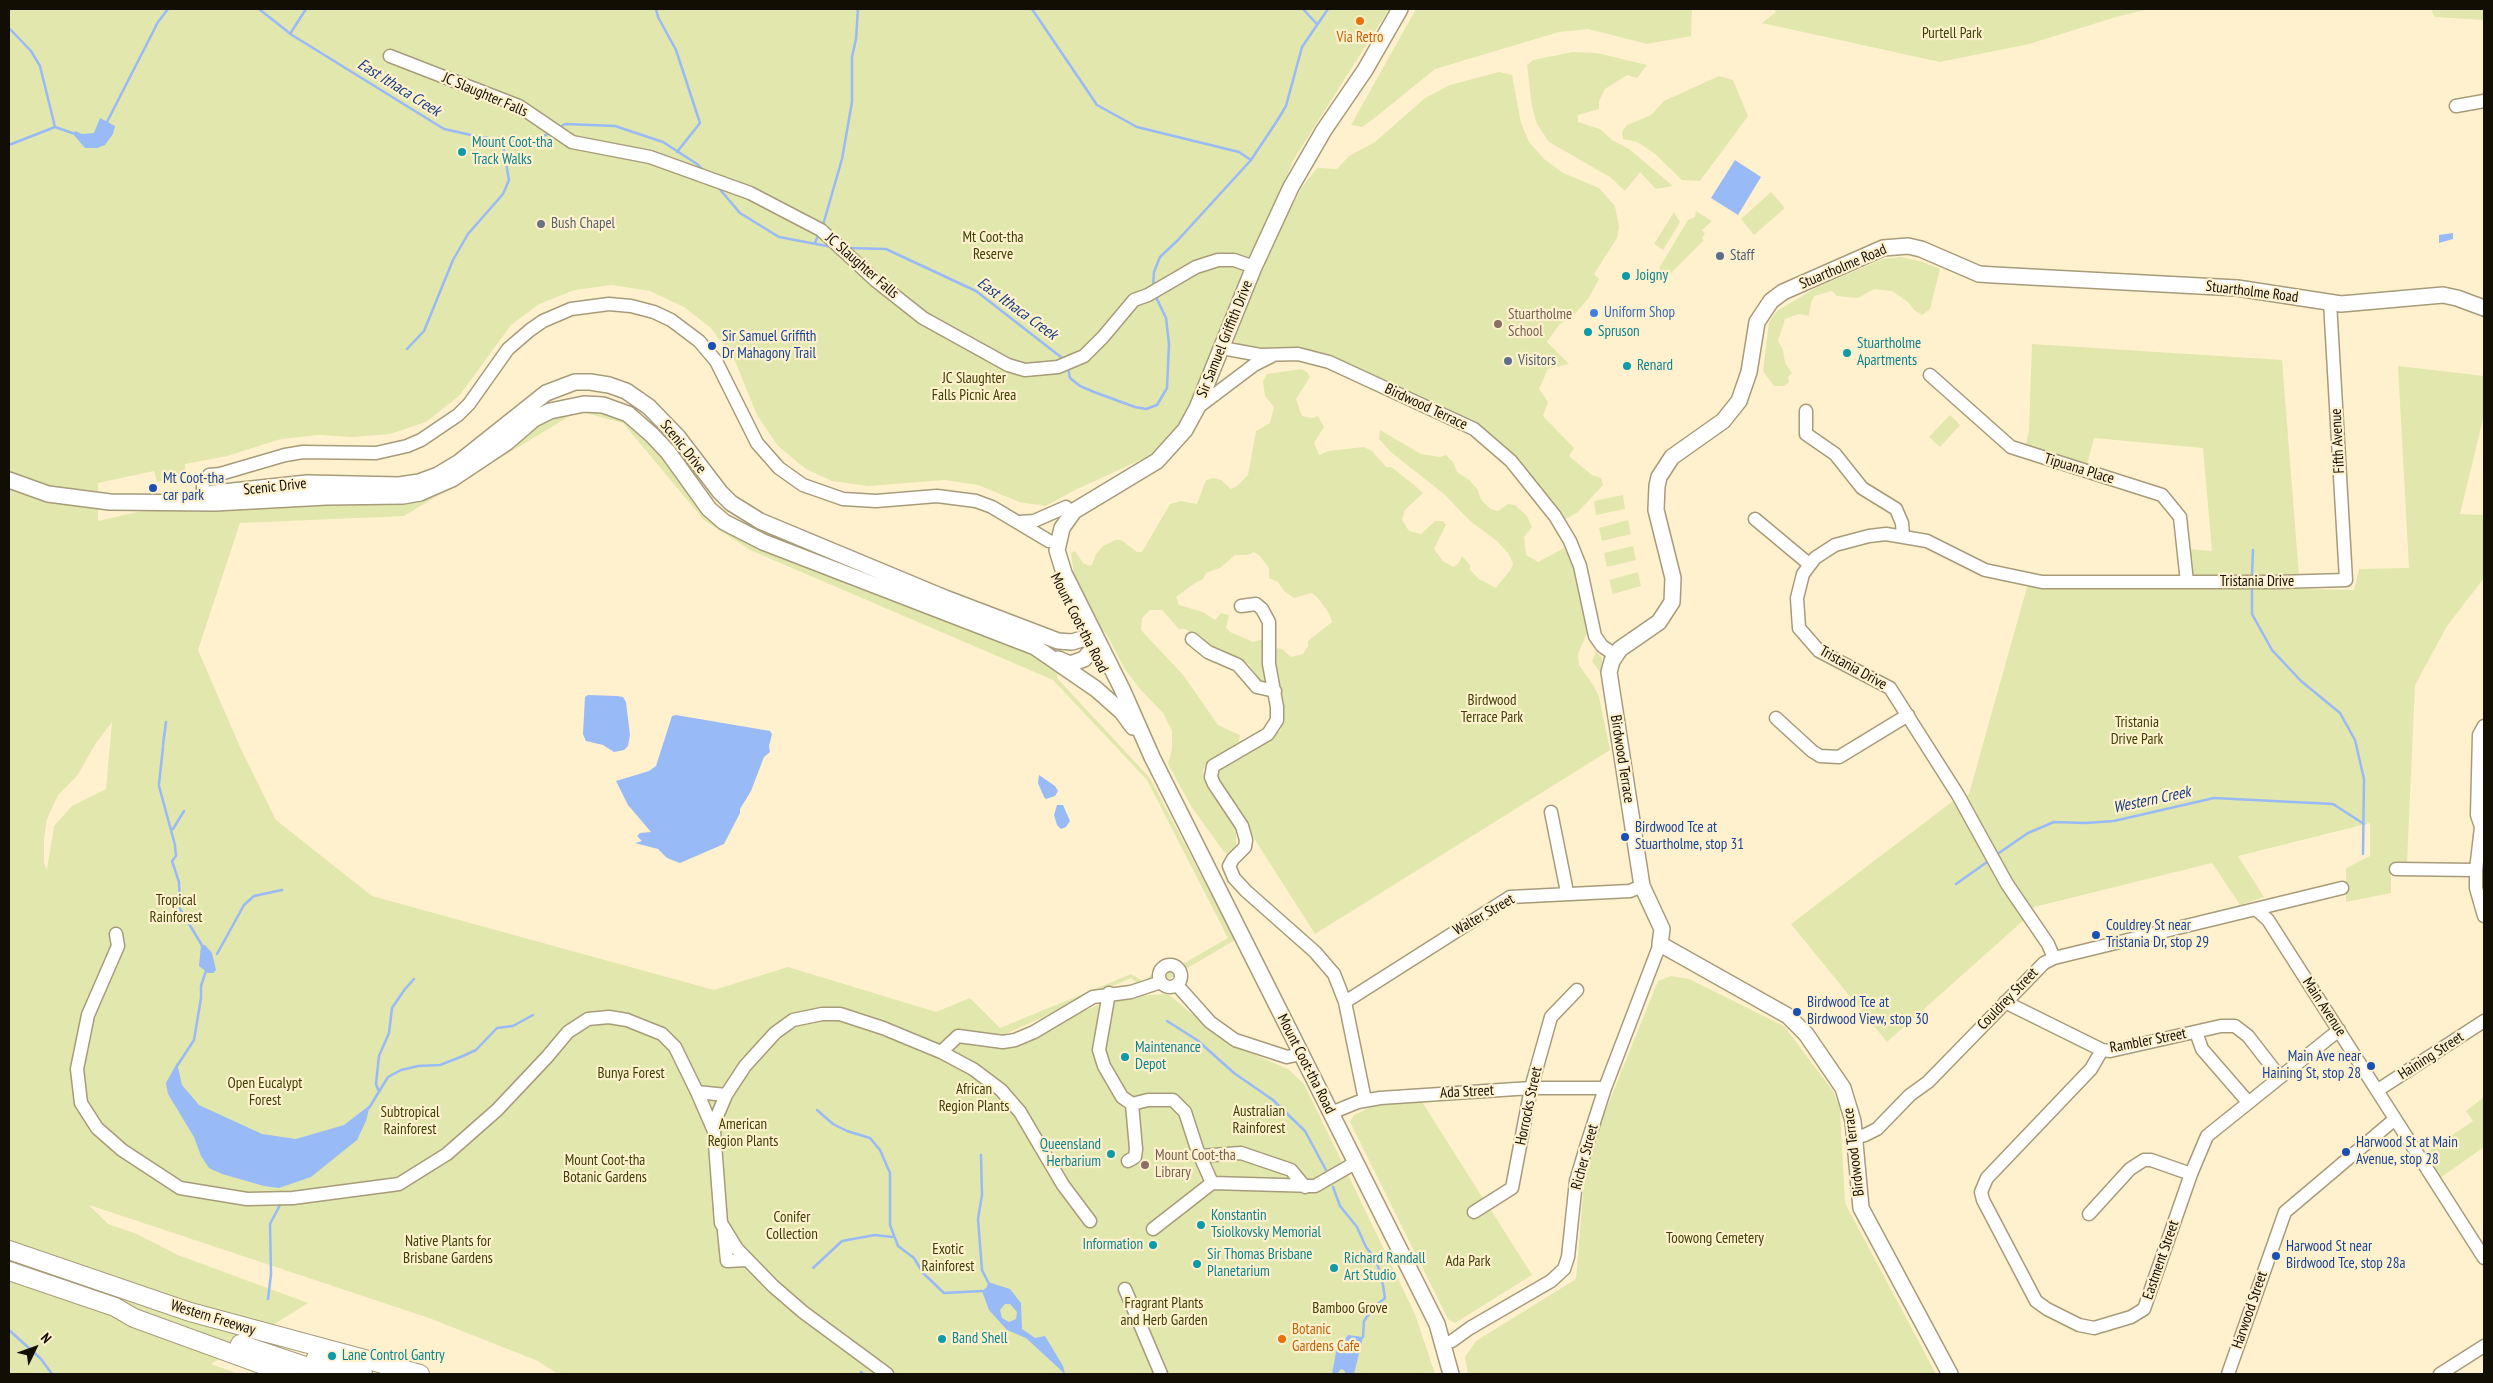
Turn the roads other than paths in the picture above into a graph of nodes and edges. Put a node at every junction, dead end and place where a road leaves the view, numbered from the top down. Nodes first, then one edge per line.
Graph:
1 (1400, 9) edge
2 (390, 56) dead end
3 (2484, 101) edge
4 (2456, 106) dead end
5 (1254, 267) junction
6 (2330, 302) junction
7 (2484, 308) edge
8 (1222, 348) junction
9 (1281, 354) junction
10 (1930, 375) dead end
11 (1197, 408) junction
12 (1806, 411) dead end
13 (9, 480) edge
14 (1116, 484) junction
15 (209, 499) junction
16 (1066, 507) junction
17 (1755, 519) dead end
18 (1017, 521) junction
19 (1903, 536) junction
20 (1053, 546) junction
21 (1809, 564) junction
22 (2346, 580) joint
23 (2187, 582) junction
24 (1241, 606) dead end
25 (1192, 639) dead end
26 (1091, 641) junction
27 (1045, 653) junction
28 (1616, 655) junction
29 (1275, 691) junction
30 (1908, 715) junction
31 (1776, 718) dead end
32 (2484, 726) edge
33 (1136, 732) junction
34 (1152, 757) junction
35 (1551, 812) dead end
36 (2482, 821) edge
37 (2396, 869) dead end
38 (2476, 870) junction
39 (1642, 886) junction
40 (2342, 888) dead end
41 (1567, 892) junction
42 (2257, 910) junction
43 (2484, 916) edge
44 (116, 934) dead end
45 (1660, 944) junction
46 (2054, 958) junction
47 (1161, 982) junction
48 (1177, 985) junction
49 (1577, 990) dead end
50 (1109, 993) junction
51 (1345, 1002) junction
52 (2005, 1002) junction
53 (2484, 1021) edge
54 (2339, 1030) junction
55 (2196, 1032) junction
56 (2102, 1050) junction
57 (941, 1052) junction
58 (1301, 1054) junction
59 (2279, 1076) junction
60 (1531, 1088) junction
61 (1605, 1088) junction
62 (2378, 1090) junction
63 (697, 1092) junction
64 (726, 1095) junction
65 (1366, 1100) junction
66 (2248, 1102) junction
67 (1132, 1104) junction
68 (1331, 1113) junction
69 (2396, 1119) junction
70 (714, 1131) junction
71 (1854, 1138) junction
72 (1200, 1156) junction
73 (1128, 1161) dead end
74 (1355, 1163) junction
75 (2191, 1174) junction
76 (1212, 1183) junction
77 (1305, 1187) junction
78 (1474, 1212) dead end
79 (2089, 1214) dead end
80 (1090, 1222) dead end
81 (1153, 1229) dead end
82 (9, 1250) edge
83 (2484, 1258) edge
84 (9, 1271) edge
85 (1125, 1289) dead end
86 (115, 1306) junction
87 (267, 1334) junction
88 (1444, 1344) junction
89 (2484, 1346) edge
90 (288, 1374) edge
91 (329, 1374) edge
92 (363, 1374) edge
93 (420, 1374) edge
94 (887, 1374) edge
95 (1161, 1374) edge
96 (1450, 1374) edge
97 (1950, 1374) edge
98 (2228, 1374) edge
99 (2440, 1374) edge

1 - 5 main road, Sir Samuel Griffith Drive
2 - 5 street, JC Slaughter Falls
3 - 4 street
5 - 8 main road, Sir Samuel Griffith Drive
6 - 7 main road, Stuartholme Road
6 - 22 street, Fifth Avenue
6 - 28 main road, Stuartholme Road
8 - 9 street, Birdwood Terrace
8 - 11 main road, Sir Samuel Griffith Drive
9 - 11 street, Birdwood Terrace
9 - 28 street, Birdwood Terrace
10 - 23 street, Tipuana Place
11 - 14 main road, Sir Samuel Griffith Drive
12 - 19 street
13 - 15 main road
14 - 16 main road
14 - 20 main road, Sir Samuel Griffith Drive
15 - 18 street
15 - 26 main road, Scenic Drive
15 - 27 main road, Scenic Drive
16 - 18 street
16 - 20 main road
17 - 21 street
18 - 20 street
19 - 21 street, Tristania Drive
19 - 23 street, Tristania Drive
20 - 26 main road
21 - 30 street, Tristania Drive
22 - 23 street, Tristania Drive
24 - 29 street
25 - 29 street
26 - 27 main road, Scenic Drive
26 - 33 main road, Mount Coot-tha Road
26 - 34 main road, Mount Coot-tha Road
27 - 33 main road, Scenic Drive
28 - 39 main road, Birdwood Terrace
29 - 51 street
30 - 31 street
30 - 46 street, Tristania Drive
32 - 36 street
33 - 34 main road, Mount Coot-tha Road
34 - 58 main road, Mount Coot-tha Road
35 - 41 street
36 - 38 street
37 - 38 street
38 - 43 street
39 - 41 street, Walter Street
39 - 45 main road, Birdwood Terrace
40 - 42 street, Couldrey Street
41 - 51 street, Walter Street
42 - 46 street, Couldrey Street
42 - 54 street, Main Avenue
44 - 63 street
45 - 61 street, Richer Street
45 - 71 main road, Birdwood Terrace
46 - 52 street, Couldrey Street
47 - 48 street
47 - 48 street
47 - 50 street
48 - 58 street
49 - 60 street, Horrocks Street
50 - 57 street
50 - 67 street
51 - 65 street
52 - 56 street, Rambler Street
52 - 71 street, Couldrey Street
53 - 62 street, Haining Street
54 - 59 street, Eastment Street
54 - 62 street, Main Avenue
55 - 56 street, Rambler Street
55 - 59 street, Rambler Street
55 - 66 street
56 - 75 street, Eastment Street
57 - 64 street
57 - 80 street
58 - 68 main road, Mount Coot-tha Road
59 - 66 street, Eastment Street
60 - 61 street, Ada Street
60 - 65 street, Ada Street
60 - 78 street, Horrocks Street
61 - 88 street, Richer Street
62 - 69 street, Main Avenue
63 - 64 street
63 - 70 street
64 - 70 street
65 - 68 street, Ada Street
66 - 75 street, Eastment Street
67 - 72 street
67 - 73 street
68 - 74 main road, Mount Coot-tha Road
69 - 83 street, Main Avenue
69 - 98 street, Harwood Street
70 - 94 street
71 - 97 main road, Birdwood Terrace
72 - 76 street
72 - 77 street
74 - 77 street
74 - 88 main road, Mount Coot-tha Road
75 - 79 street
76 - 77 street
76 - 81 street
82 - 87 highway, Western Freeway
84 - 86 highway, Western Freeway
85 - 95 street
86 - 90 highway, Western Freeway
86 - 91 highway
87 - 92 highway
87 - 93 highway, Western Freeway
88 - 96 main road, Mount Coot-tha Road
89 - 99 street

